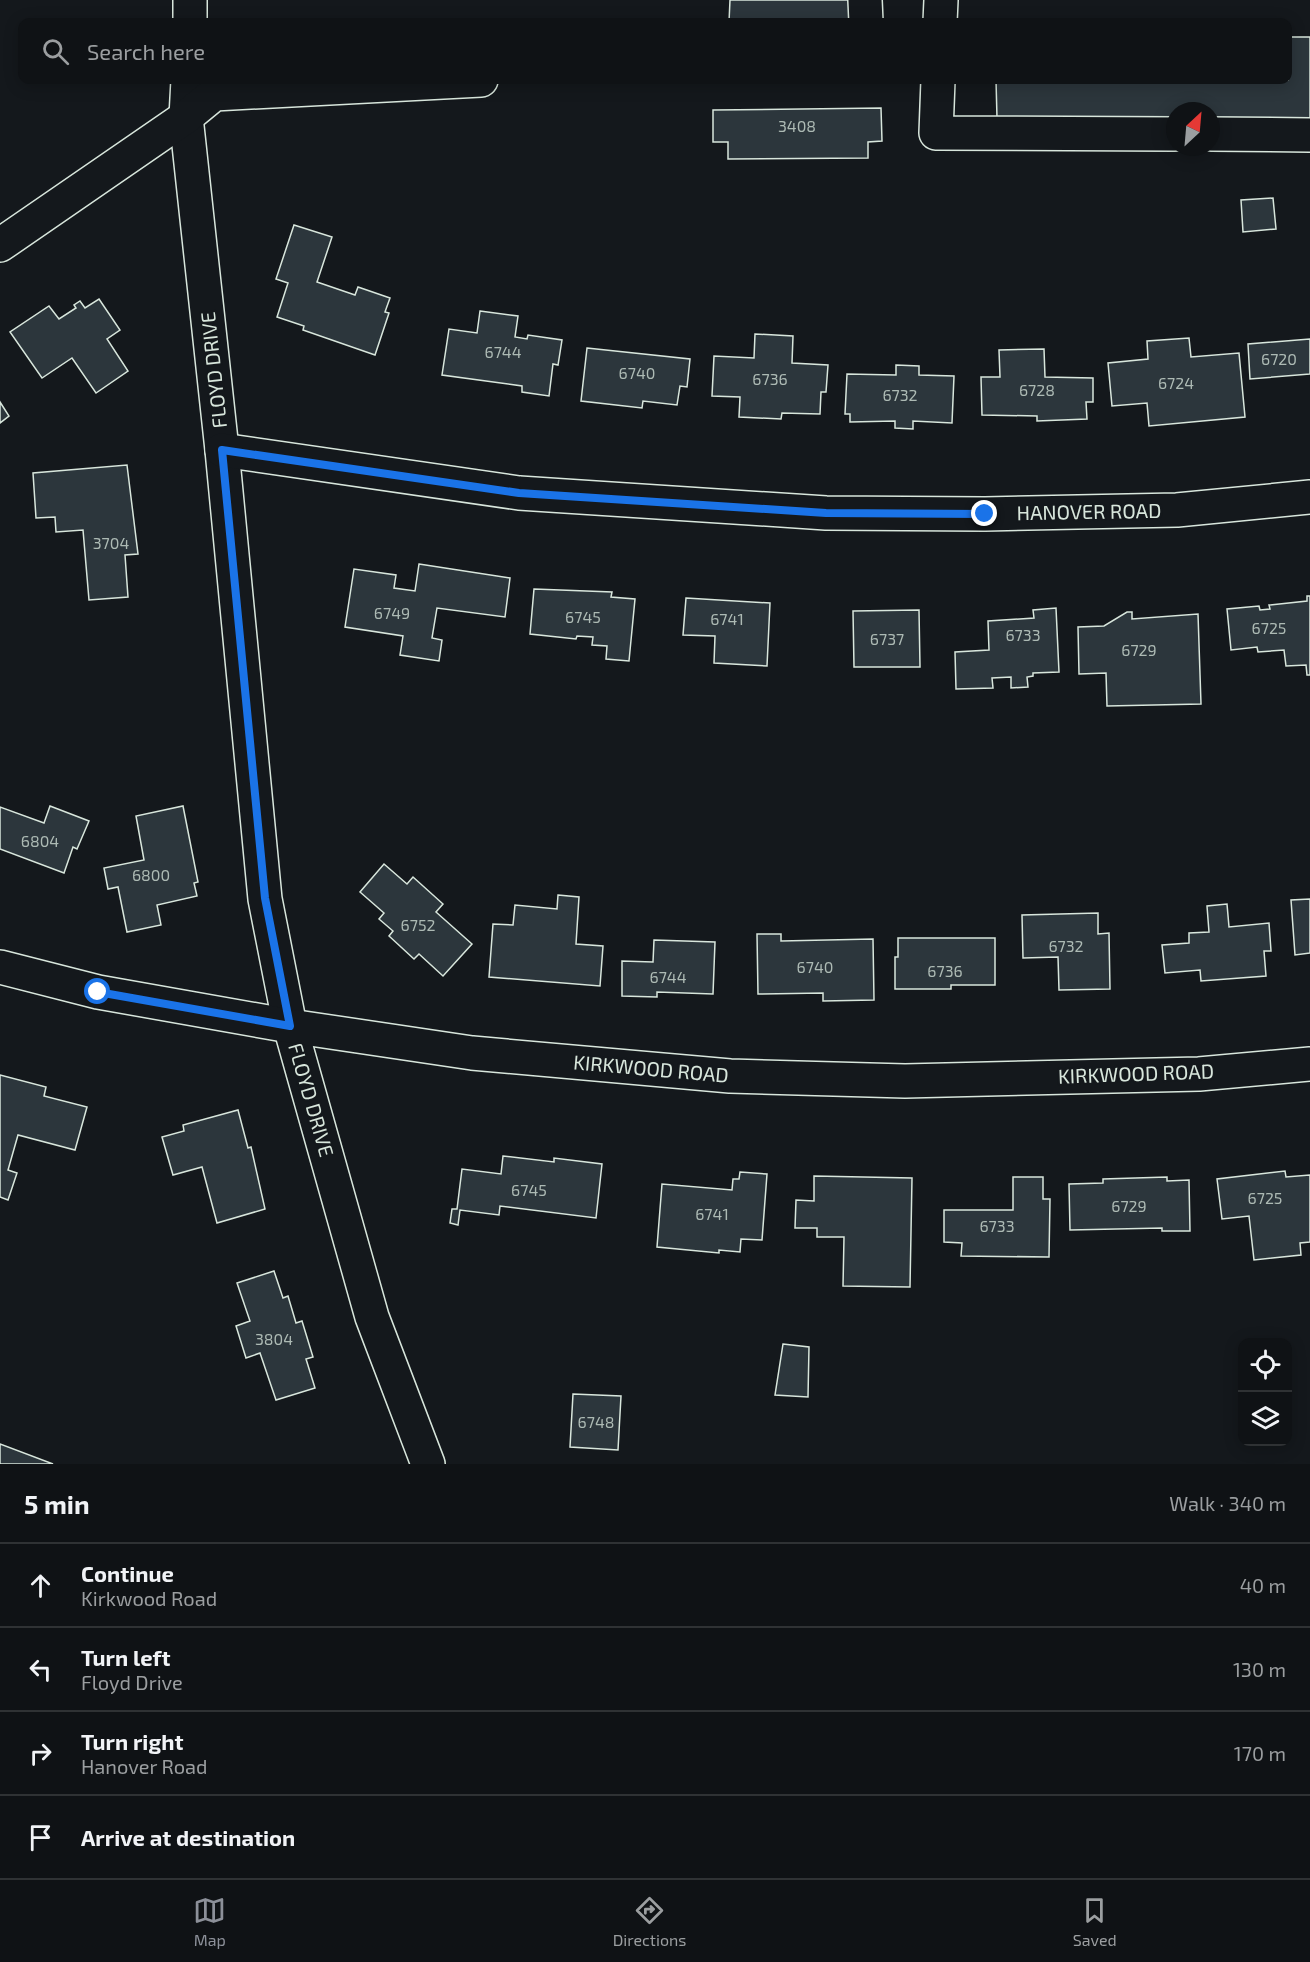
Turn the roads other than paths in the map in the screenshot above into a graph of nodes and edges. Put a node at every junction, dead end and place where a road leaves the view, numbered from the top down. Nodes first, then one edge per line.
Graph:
1 (190, 0) edge
2 (866, 0) edge
3 (941, 0) edge
4 (190, 18) edge
5 (866, 18) edge
6 (940, 18) edge
7 (188, 84) edge
8 (405, 84) edge
9 (938, 84) edge
10 (186, 117) junction
11 (1166, 134) edge
12 (1220, 134) edge
13 (1310, 135) edge
14 (0, 245) edge
15 (222, 450) junction
16 (1310, 496) edge
17 (0, 967) edge
18 (290, 1026) junction
19 (1310, 1064) edge
20 (428, 1464) edge

1 - 4 street
2 - 5 street
3 - 6 street
7 - 10 street, FLOYD DRIVE
8 - 10 street
9 - 11 street
10 - 14 street
10 - 15 street, FLOYD DRIVE
12 - 13 street
15 - 16 street, HANOVER ROAD
15 - 18 street, FLOYD DRIVE
17 - 18 street, KIRKWOOD ROAD
18 - 19 street, KIRKWOOD ROAD
18 - 20 street, FLOYD DRIVE

